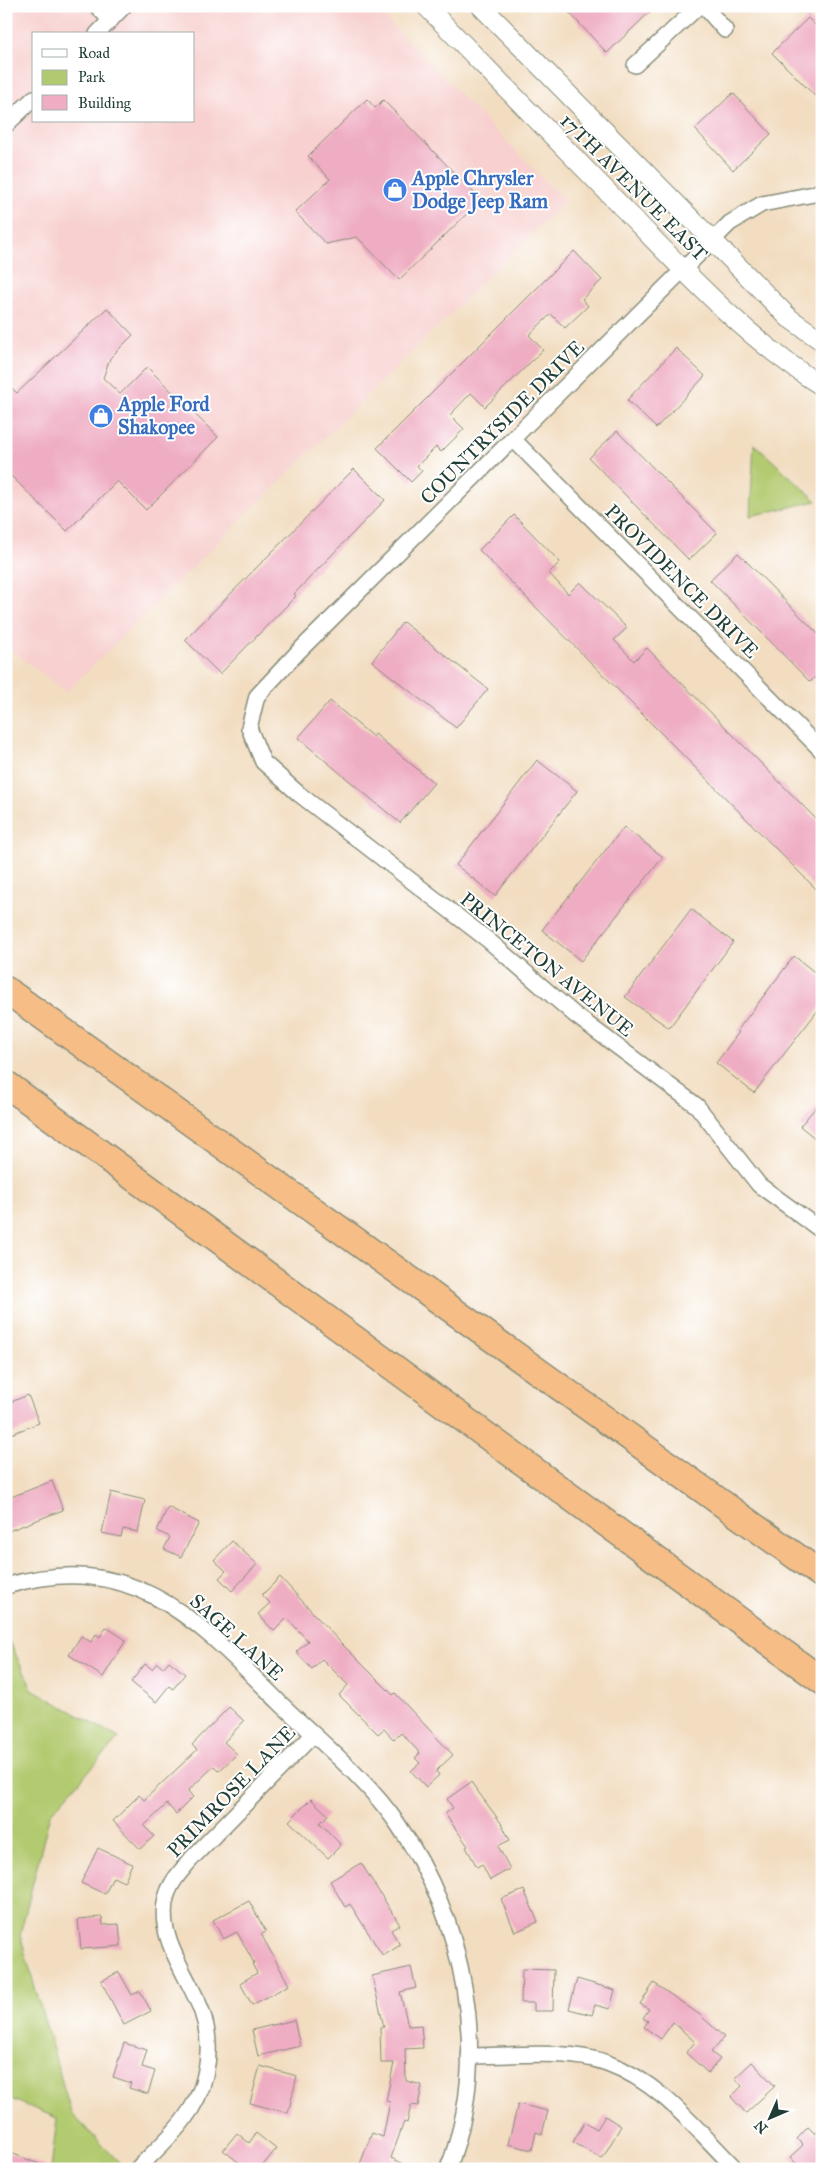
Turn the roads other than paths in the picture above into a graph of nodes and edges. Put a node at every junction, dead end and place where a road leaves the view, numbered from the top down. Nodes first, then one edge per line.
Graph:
1 (97, 6) edge
2 (124, 6) edge
3 (426, 6) edge
4 (482, 6) edge
5 (699, 6) edge
6 (704, 6) edge
7 (110, 20) junction
8 (726, 30) dead end
9 (99, 32) edge
10 (636, 65) dead end
11 (32, 100) edge
12 (6, 125) edge
13 (822, 190) edge
14 (712, 241) junction
15 (684, 269) junction
16 (822, 341) edge
17 (822, 386) edge
18 (513, 439) junction
19 (250, 728) joint
20 (821, 750) edge
21 (6, 972) edge
22 (6, 990) edge
23 (6, 1084) edge
24 (6, 1103) edge
25 (195, 1125) junction
26 (108, 1160) junction
27 (822, 1231) edge
28 (822, 1575) edge
29 (6, 1586) edge
30 (822, 1681) edge
31 (313, 1735) junction
32 (469, 2056) junction
33 (136, 2169) edge
34 (448, 2169) edge
35 (736, 2169) edge

1 - 7 street
2 - 7 street
3 - 15 street, 17TH AVENUE EAST
4 - 14 street, 17TH AVENUE EAST
5 - 10 street
6 - 8 street
7 - 9 street
11 - 12 street
13 - 14 street, COUNTRYSIDE DRIVE
14 - 15 street, COUNTRYSIDE DRIVE
14 - 16 street, 17TH AVENUE EAST
15 - 17 street, 17TH AVENUE EAST
15 - 18 street, COUNTRYSIDE DRIVE
18 - 19 street, COUNTRYSIDE DRIVE
18 - 20 street, PROVIDENCE DRIVE
19 - 27 street, PRINCETON AVENUE
21 - 25 highway
22 - 25 highway
23 - 26 highway
24 - 26 highway
25 - 28 highway
26 - 30 highway
29 - 31 street, SAGE LANE
31 - 32 street, SAGE LANE
31 - 33 street, PRIMROSE LANE
32 - 34 street, SAGE LANE
32 - 35 street

